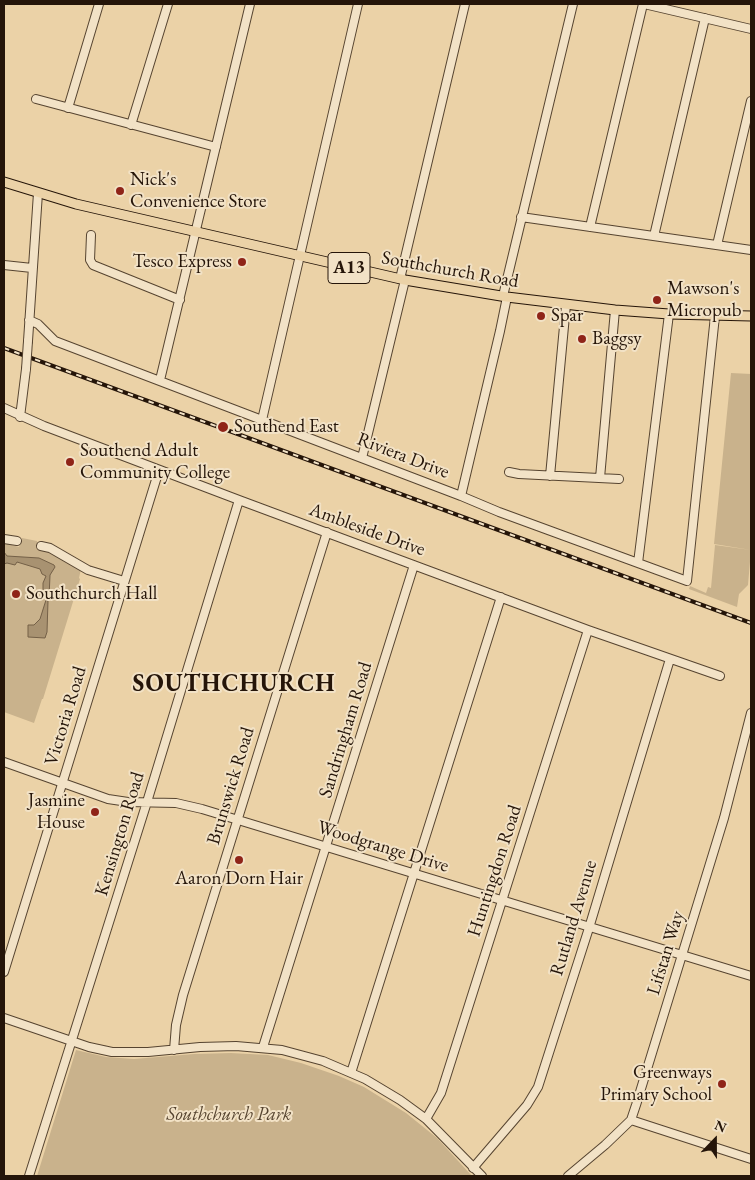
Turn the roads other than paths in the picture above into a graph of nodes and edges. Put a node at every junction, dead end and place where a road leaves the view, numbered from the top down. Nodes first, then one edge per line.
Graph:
1 (99, 4) edge
2 (168, 4) edge
3 (250, 4) edge
4 (358, 4) edge
5 (465, 4) edge
6 (573, 4) edge
7 (643, 4) edge
8 (705, 18) junction
9 (751, 29) edge
10 (36, 99) dead end
11 (751, 101) edge
12 (68, 108) junction
13 (131, 125) junction
14 (216, 147) junction
15 (4, 182) edge
16 (38, 193) junction
17 (521, 217) junction
18 (590, 227) junction
19 (196, 232) junction
20 (91, 235) dead end
21 (654, 236) junction
22 (717, 245) junction
23 (751, 250) edge
24 (299, 257) junction
25 (4, 265) edge
26 (32, 268) junction
27 (402, 280) junction
28 (505, 297) junction
29 (180, 300) junction
30 (566, 304) junction
31 (616, 310) junction
32 (668, 314) junction
33 (715, 316) junction
34 (751, 316) edge
35 (29, 320) junction
36 (160, 380) junction
37 (4, 408) edge
38 (20, 417) junction
39 (262, 420) junction
40 (362, 458) junction
41 (159, 470) junction
42 (509, 472) dead end
43 (550, 476) junction
44 (600, 478) junction
45 (619, 479) dead end
46 (461, 496) junction
47 (240, 500) junction
48 (327, 532) junction
49 (4, 539) edge
50 (17, 541) dead end
51 (41, 546) dead end
52 (638, 563) junction
53 (414, 565) junction
54 (124, 581) junction
55 (501, 598) junction
56 (588, 630) junction
57 (670, 659) junction
58 (720, 676) dead end
59 (751, 713) edge
60 (4, 762) edge
61 (62, 783) junction
62 (147, 802) junction
63 (237, 820) junction
64 (326, 847) junction
65 (414, 874) junction
66 (502, 901) junction
67 (589, 928) junction
68 (4, 939) edge
69 (13, 942) junction
70 (682, 956) junction
71 (4, 972) edge
72 (751, 976) edge
73 (4, 1018) edge
74 (73, 1042) junction
75 (263, 1047) junction
76 (174, 1050) junction
77 (351, 1073) junction
78 (426, 1119) junction
79 (630, 1120) junction
80 (751, 1159) edge
81 (473, 1168) junction
82 (29, 1176) edge
83 (482, 1176) edge
84 (568, 1176) edge

1 - 12 street
2 - 13 street
3 - 14 street
4 - 24 street
5 - 27 street
6 - 17 street
7 - 8 street
7 - 18 street
8 - 9 street
8 - 21 street
10 - 12 street
11 - 22 street
12 - 13 street
13 - 14 street
14 - 19 street
15 - 16 main road, Southchurch Road / A13
16 - 19 main road, Southchurch Road / A13
16 - 26 street
17 - 18 street
17 - 28 street
18 - 21 street
19 - 24 main road, Southchurch Road / A13
19 - 29 street
20 - 29 street
21 - 22 street
22 - 23 street
24 - 27 main road, Southchurch Road / A13
24 - 39 street
25 - 26 street
26 - 35 street
27 - 28 main road, Southchurch Road / A13
27 - 40 street
28 - 30 main road, Southchurch Road / A13
28 - 46 street
29 - 36 street
30 - 31 main road, Southchurch Road / A13
30 - 43 street
31 - 32 main road, Southchurch Road / A13
31 - 44 street
32 - 33 main road, Southchurch Road / A13
32 - 52 street
33 - 34 main road, Southchurch Road / A13
33 - 52 street, Riviera Drive
35 - 36 street, Riviera Drive
35 - 38 street, bridge
36 - 39 street, Riviera Drive
37 - 38 street, Ambleside Drive
38 - 41 street, Ambleside Drive
39 - 40 street, Riviera Drive
40 - 46 street, Riviera Drive
41 - 47 street, Ambleside Drive
41 - 54 street, Victoria Road
42 - 43 street
43 - 44 street
44 - 45 street
46 - 52 street, Riviera Drive
47 - 48 street, Ambleside Drive
47 - 62 street, Kensington Road
48 - 53 street, Ambleside Drive
48 - 63 street, Brunswick Road
49 - 50 street
51 - 54 street
53 - 55 street, Ambleside Drive
53 - 64 street, Sandringham Road
54 - 61 street, Victoria Road
55 - 56 street, Ambleside Drive
55 - 65 street
56 - 57 street, Ambleside Drive
56 - 66 street, Huntingdon Road
57 - 58 street, Ambleside Drive
57 - 67 street, Rutland Avenue
59 - 70 street, Lifstan Way
60 - 61 street, Woodgrange Drive
61 - 62 street, Woodgrange Drive
61 - 69 street, Victoria Road
62 - 63 street, Woodgrange Drive
62 - 74 street, Kensington Road
63 - 64 street, Woodgrange Drive
63 - 76 street, Brunswick Road
64 - 65 street, Woodgrange Drive
64 - 75 street, Sandringham Road
65 - 66 street, Woodgrange Drive
65 - 77 street
66 - 67 street, Woodgrange Drive
66 - 78 street, Huntingdon Road
67 - 70 street, Woodgrange Drive
67 - 81 street, Rutland Avenue
68 - 69 street
69 - 71 street, Victoria Road
70 - 72 street, Woodgrange Drive
70 - 79 street, Lifstan Way
73 - 74 street
74 - 76 street
74 - 82 street, Kensington Road
75 - 76 street
75 - 77 street
77 - 78 street
78 - 81 street
79 - 80 street
79 - 84 street, Lifstan Way
81 - 83 street

